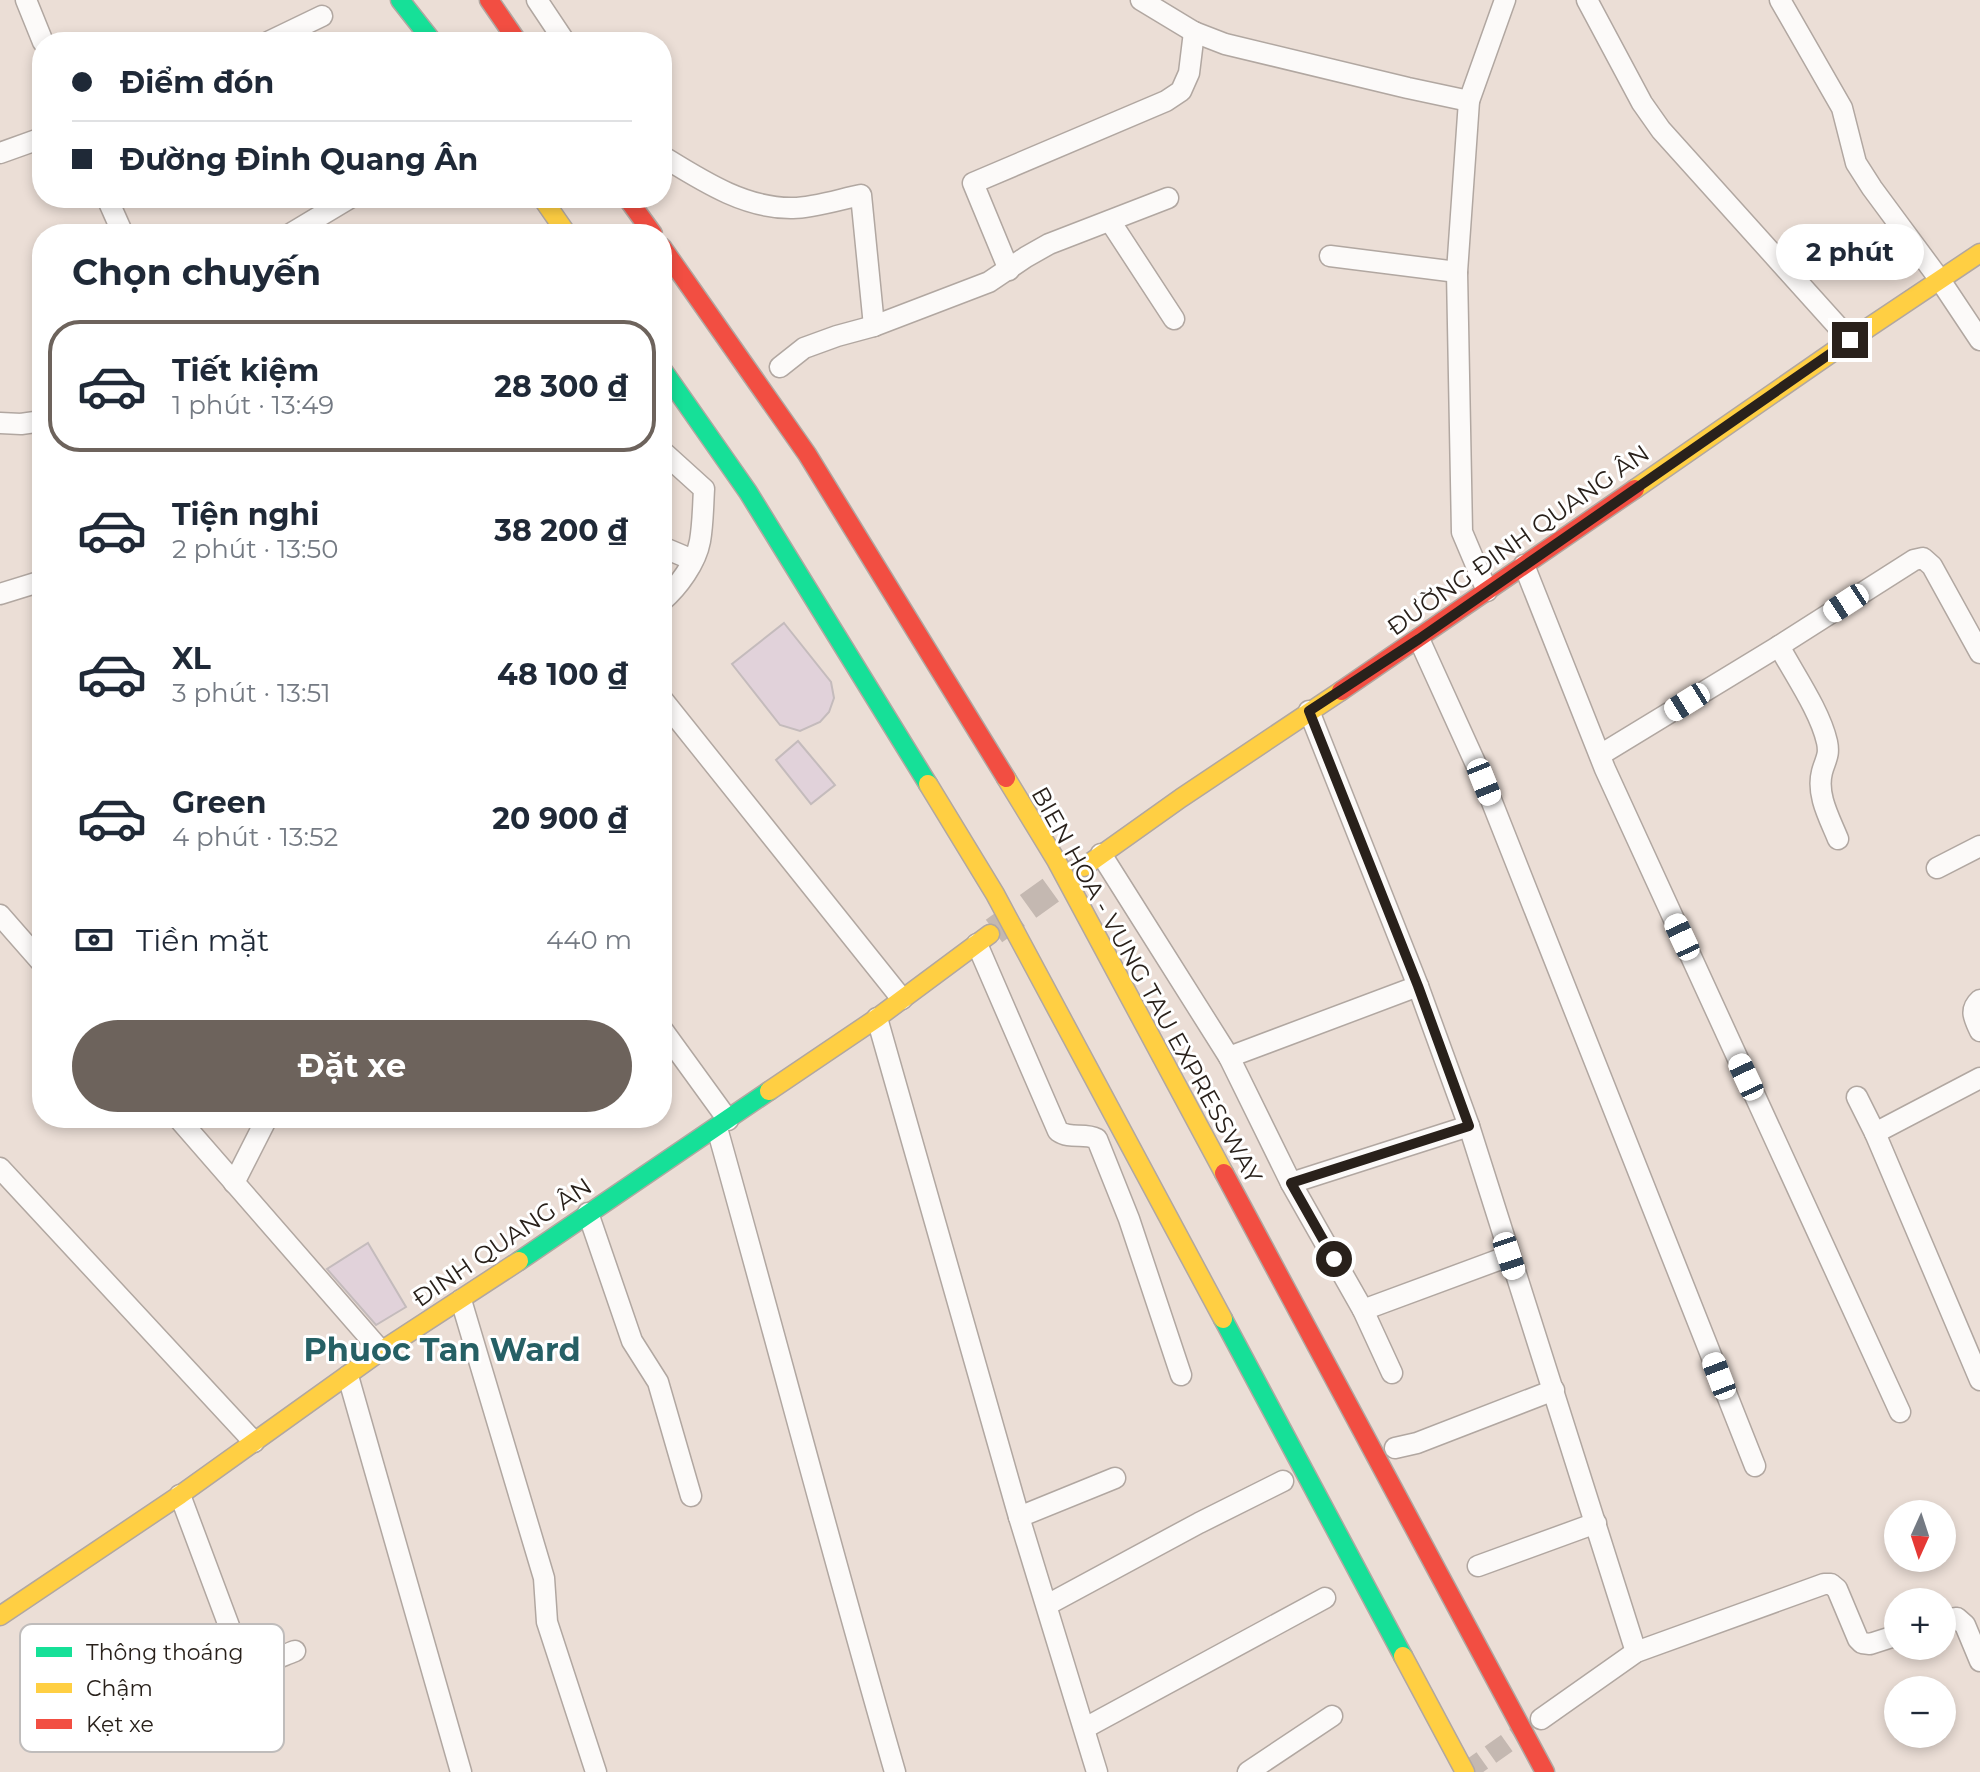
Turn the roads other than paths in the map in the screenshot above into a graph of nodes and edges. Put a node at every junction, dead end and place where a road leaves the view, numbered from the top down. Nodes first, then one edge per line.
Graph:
1 (26, 0) edge
2 (400, 0) edge
3 (489, 0) edge
4 (537, 0) edge
5 (1141, 0) edge
6 (1505, 0) edge
7 (1587, 0) edge
8 (1780, 0) edge
9 (322, 16) dead end
10 (39, 32) edge
11 (289, 32) edge
12 (425, 32) edge
13 (511, 32) edge
14 (558, 32) edge
15 (1194, 32) junction
16 (1469, 101) junction
17 (32, 142) edge
18 (0, 153) edge
19 (672, 162) edge
20 (1168, 198) dead end
21 (333, 208) edge
22 (1110, 221) junction
23 (307, 224) edge
24 (1980, 253) edge
25 (1330, 256) dead end
26 (672, 261) edge
27 (1009, 270) junction
28 (1457, 272) junction
29 (1940, 280) junction
30 (1174, 319) dead end
31 (874, 326) junction
32 (1850, 340) junction
33 (1980, 340) edge
34 (780, 367) dead end
35 (672, 383) edge
36 (32, 422) edge
37 (0, 423) edge
38 (672, 460) edge
39 (672, 551) edge
40 (693, 560) junction
41 (1524, 565) junction
42 (32, 584) edge
43 (1487, 591) junction
44 (672, 592) edge
45 (0, 594) edge
46 (1419, 639) junction
47 (1779, 646) junction
48 (1980, 653) edge
49 (1309, 711) junction
50 (672, 712) edge
51 (1600, 755) junction
52 (1838, 839) dead end
53 (1980, 846) edge
54 (1101, 854) junction
55 (1084, 867) tunnel mouth
56 (1937, 868) dead end
57 (0, 915) edge
58 (983, 939) joint
59 (32, 952) edge
60 (1418, 986) junction
61 (902, 999) junction
62 (1980, 1000) edge
63 (877, 1018) junction
64 (1980, 1031) edge
65 (672, 1045) edge
66 (1229, 1057) junction
67 (1980, 1078) edge
68 (1857, 1097) dead end
69 (723, 1124) junction
70 (1469, 1126) junction
71 (187, 1128) edge
72 (262, 1128) edge
73 (1875, 1133) junction
74 (0, 1168) edge
75 (234, 1183) junction
76 (1291, 1183) junction
77 (588, 1213) junction
78 (1509, 1256) junction
79 (461, 1300) junction
80 (1363, 1310) junction
81 (381, 1351) junction
82 (1392, 1373) dead end
83 (1181, 1375) dead end
84 (348, 1376) junction
85 (1980, 1380) edge
86 (1554, 1390) junction
87 (1900, 1412) dead end
88 (254, 1442) junction
89 (1395, 1448) dead end
90 (1755, 1466) dead end
91 (1115, 1478) dead end
92 (1283, 1481) dead end
93 (180, 1495) junction
94 (691, 1496) dead end
95 (1019, 1517) junction
96 (1596, 1523) junction
97 (1478, 1566) dead end
98 (1325, 1598) dead end
99 (1047, 1605) junction
100 (0, 1616) edge
101 (1956, 1618) edge
102 (228, 1624) edge
103 (1884, 1640) edge
104 (295, 1651) dead end
105 (1636, 1652) junction
106 (284, 1655) edge
107 (1980, 1661) edge
108 (1332, 1716) dead end
109 (1541, 1719) tunnel mouth
110 (1085, 1728) junction
111 (461, 1772) edge
112 (596, 1772) edge
113 (895, 1772) edge
114 (1097, 1772) edge
115 (1248, 1772) edge
116 (1465, 1772) edge
117 (1545, 1772) edge

1 - 10 street
2 - 12 main road
3 - 13 main road
4 - 14 street
5 - 15 street
6 - 16 street
7 - 32 street
8 - 29 street
9 - 11 street
15 - 16 street
15 - 27 street
16 - 28 street
17 - 18 street
19 - 31 street
20 - 22 street
21 - 23 street
22 - 27 street
22 - 30 street
24 - 29 main road, ĐƯỜNG ĐINH QUANG ÂN
25 - 28 street
26 - 117 main road, BIEN HOA - VUNG TAU EXPRESSWAY
27 - 31 street
28 - 43 street
29 - 32 main road, ĐƯỜNG ĐINH QUANG ÂN
29 - 33 street
31 - 34 street
32 - 41 main road, ĐƯỜNG ĐINH QUANG ÂN
35 - 116 main road
36 - 37 street
38 - 40 street
39 - 40 street
40 - 44 street
41 - 43 main road, ĐƯỜNG ĐINH QUANG ÂN
41 - 51 street
42 - 45 street
43 - 46 main road, ĐƯỜNG ĐINH QUANG ÂN
46 - 49 main road, ĐƯỜNG ĐINH QUANG ÂN
46 - 90 street
47 - 48 street
47 - 51 street
47 - 52 street
49 - 54 main road, ĐƯỜNG ĐINH QUANG ÂN
49 - 60 street
50 - 61 street
51 - 87 street
53 - 56 street
54 - 55 main road, ĐƯỜNG ĐINH QUANG ÂN
54 - 66 street
57 - 59 street
58 - 61 main road, ĐINH QUANG ÂN
58 - 83 street
60 - 66 street
60 - 70 street
61 - 63 main road, ĐINH QUANG ÂN
62 - 64 street
63 - 69 main road, ĐINH QUANG ÂN
63 - 95 street
65 - 69 street
66 - 76 street
67 - 73 street
68 - 73 street
69 - 77 main road, ĐINH QUANG ÂN
69 - 113 street
70 - 76 street
70 - 78 street
71 - 75 street
72 - 75 street
73 - 85 street
74 - 88 street
75 - 81 street
76 - 80 street
77 - 79 main road, ĐINH QUANG ÂN
77 - 94 street
78 - 80 street
78 - 86 street
79 - 81 main road, ĐINH QUANG ÂN
79 - 112 street
80 - 82 street
81 - 84 main road, ĐINH QUANG ÂN
84 - 88 main road, ĐINH QUANG ÂN
84 - 111 street
86 - 89 street
86 - 96 street
88 - 93 main road, ĐINH QUANG ÂN
91 - 95 street
92 - 99 street
93 - 100 main road, ĐINH QUANG ÂN
93 - 102 street
95 - 99 street
96 - 97 street
96 - 105 street
98 - 110 street
99 - 110 street
101 - 107 street
103 - 105 street
104 - 106 street
105 - 109 street
108 - 115 street
110 - 114 street

